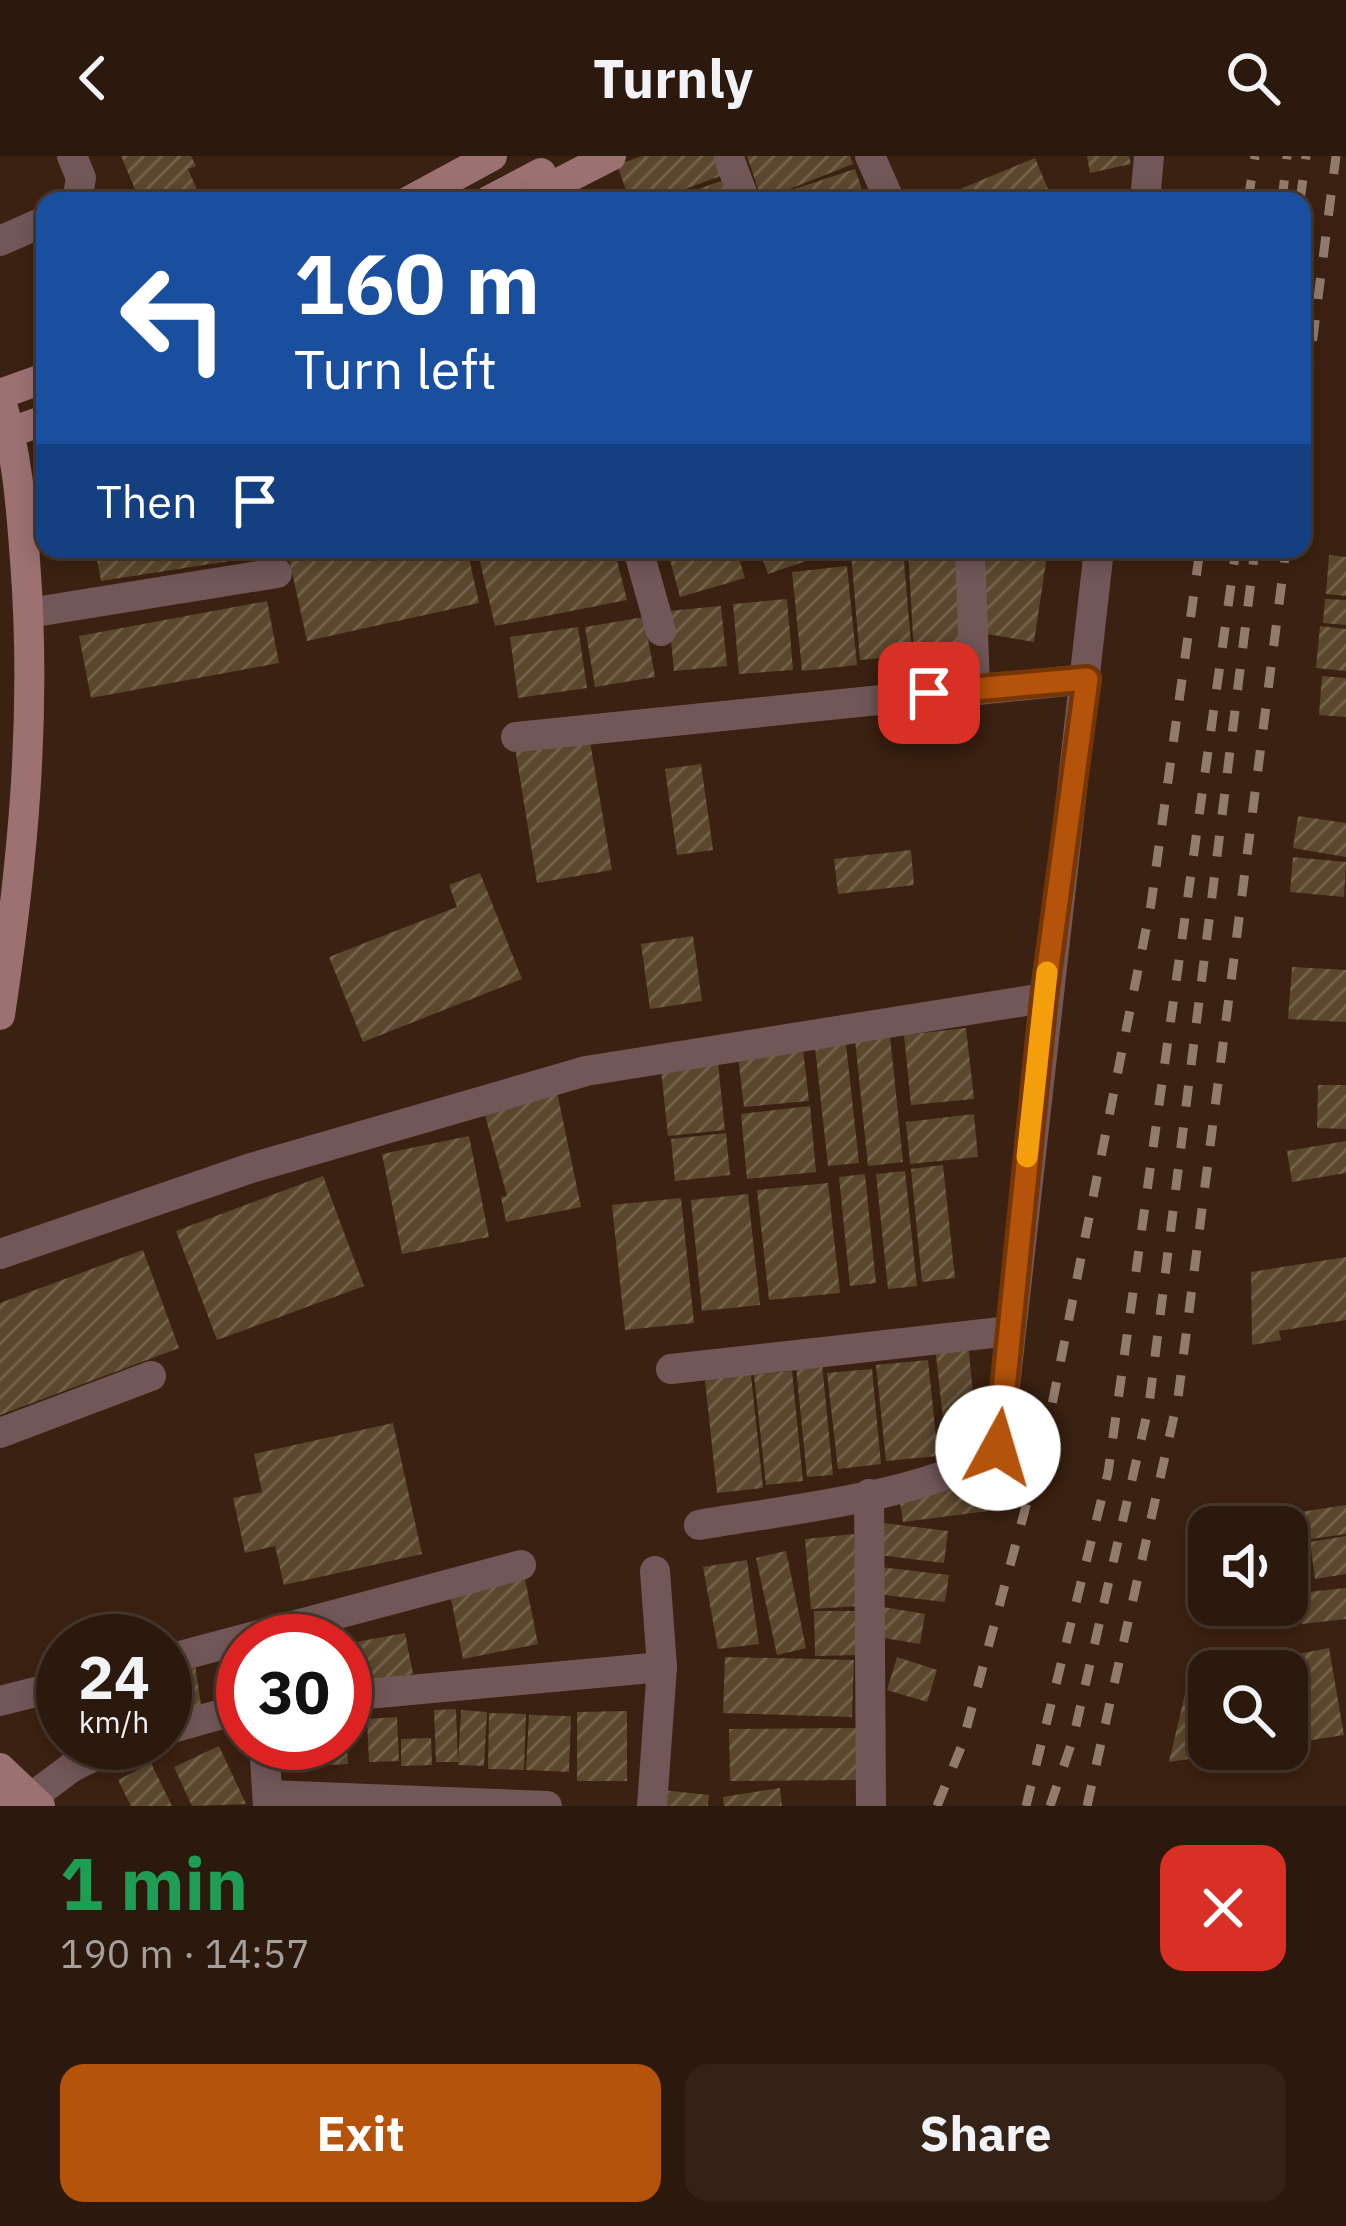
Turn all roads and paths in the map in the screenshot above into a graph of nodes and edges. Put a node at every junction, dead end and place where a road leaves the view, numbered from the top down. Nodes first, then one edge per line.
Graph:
1 (72, 156) edge
2 (574, 156) edge
3 (610, 156) edge
4 (870, 156) edge
5 (1149, 156) edge
6 (485, 157) edge
7 (729, 158) edge
8 (79, 192) edge
9 (425, 192) edge
10 (505, 192) edge
11 (546, 192) edge
12 (742, 192) edge
13 (886, 192) edge
14 (1146, 192) edge
15 (36, 225) edge
16 (0, 241) edge
17 (36, 382) edge
18 (0, 396) edge
19 (36, 423) edge
20 (6, 434) edge
21 (641, 558) edge
22 (970, 558) edge
23 (1098, 558) edge
24 (277, 573) dead end
25 (29, 613) junction
26 (661, 631) dead end
27 (1087, 679) junction
28 (975, 688) junction
29 (516, 737) dead end
30 (1044, 998) junction
31 (0, 1015) edge
32 (0, 1254) edge
33 (1010, 1330) junction
34 (671, 1369) dead end
35 (151, 1376) dead end
36 (0, 1433) edge
37 (869, 1494) junction
38 (699, 1525) dead end
39 (520, 1565) dead end
40 (656, 1571) dead end
41 (192, 1653) edge
42 (662, 1667) junction
43 (36, 1692) edge
44 (372, 1694) edge
45 (0, 1701) edge
46 (0, 1768) edge
47 (69, 1770) edge
48 (266, 1770) edge
49 (268, 1801) edge
50 (31, 1803) edge
51 (547, 1806) edge
52 (652, 1806) edge
53 (871, 1806) edge

1 - 8 street
2 - 10 main road
3 - 11 main road
4 - 13 street
5 - 14 street
6 - 9 main road
7 - 12 street
15 - 16 street
17 - 18 main road
18 - 20 main road
19 - 20 main road
20 - 25 main road
21 - 26 street
22 - 28 street
23 - 27 street
24 - 25 street
25 - 31 main road
27 - 28 street
27 - 30 street
28 - 29 street
30 - 32 street
30 - 33 street
33 - 34 street
33 - 37 street
35 - 36 street
37 - 38 street
37 - 53 street
39 - 41 street
40 - 42 street
42 - 44 street
42 - 52 street
43 - 45 street
46 - 50 main road
47 - 50 street
48 - 49 street
49 - 51 street

